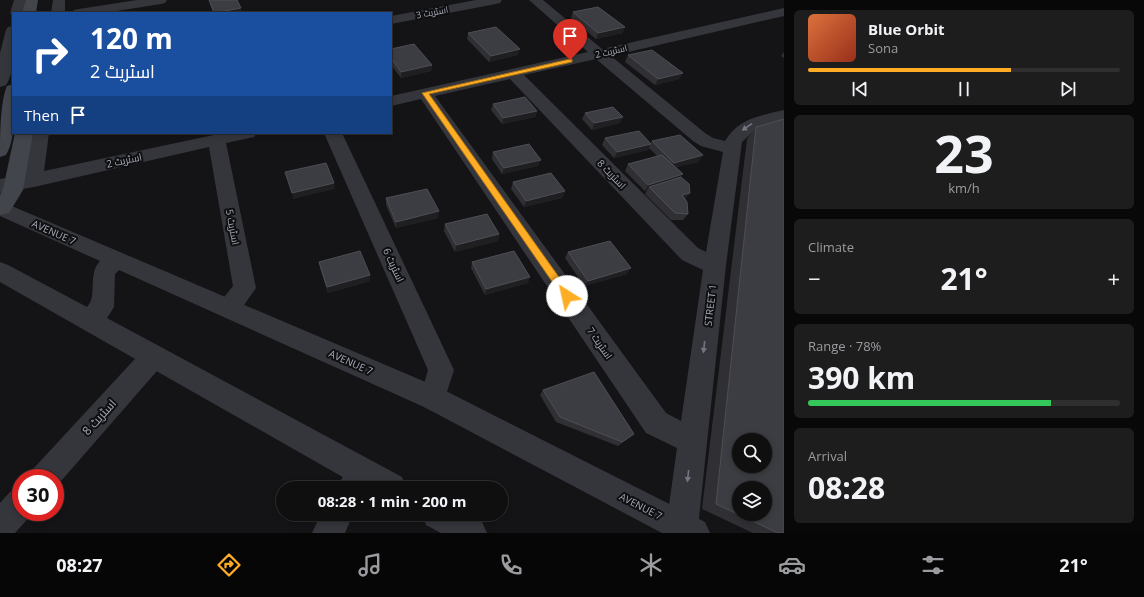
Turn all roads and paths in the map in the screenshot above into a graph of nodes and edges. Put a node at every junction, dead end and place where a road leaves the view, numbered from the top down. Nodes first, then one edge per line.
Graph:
1 (20, 0) edge
2 (32, 0) edge
3 (59, 0) edge
4 (161, 0) edge
5 (496, 0) edge
6 (535, 0) edge
7 (17, 12) edge
8 (29, 12) edge
9 (58, 12) edge
10 (85, 12) edge
11 (784, 12) edge
12 (392, 20) edge
13 (12, 34) edge
14 (598, 54) junction
15 (514, 74) junction
16 (0, 82) edge
17 (425, 93) junction
18 (12, 94) edge
19 (392, 101) edge
20 (784, 115) edge
21 (24, 134) edge
22 (40, 134) edge
23 (244, 134) edge
24 (333, 134) edge
25 (217, 140) junction
26 (732, 149) junction
27 (0, 151) edge
28 (34, 180) junction
29 (4, 196) edge
30 (115, 259) junction
31 (715, 265) junction
32 (0, 271) edge
33 (229, 308) junction
34 (90, 320) junction
35 (154, 356) junction
36 (433, 398) junction
37 (692, 441) junction
38 (52, 469) edge
39 (356, 479) edge
40 (12, 513) edge
41 (334, 521) edge
42 (450, 521) edge
43 (0, 526) edge
44 (688, 530) edge
45 (328, 533) edge
46 (471, 533) edge

1 - 7 street
2 - 8 main road
3 - 9 street
4 - 10 street
5 - 12 street, اسٹریٹ 3
6 - 14 street
11 - 14 street, اسٹریٹ 2
13 - 16 street
14 - 15 street, اسٹریٹ 2
14 - 26 street
15 - 17 street, اسٹریٹ 2
15 - 31 street, اسٹریٹ 8
17 - 19 street, اسٹریٹ 2
17 - 37 street, اسٹریٹ 7
18 - 27 main road
20 -> 26 street, STREET 1
21 - 29 main road
22 - 28 street
23 - 25 street, اسٹریٹ 2
24 - 36 street, اسٹریٹ 6
25 - 28 street, اسٹریٹ 2
25 - 33 street, اسٹریٹ 5
26 - 31 street, STREET 1
28 - 29 street, اسٹریٹ 2
29 - 30 street, AVENUE 7
30 - 33 street, AVENUE 7
30 - 34 street
31 -> 37 street, STREET 1
32 - 34 street
33 - 36 street, AVENUE 7
34 - 35 street
35 - 38 street, اسٹریٹ 8
35 - 39 street
36 - 44 street, AVENUE 7
37 -> 44 street, STREET 1
40 - 43 street
41 - 45 street
42 - 46 street

